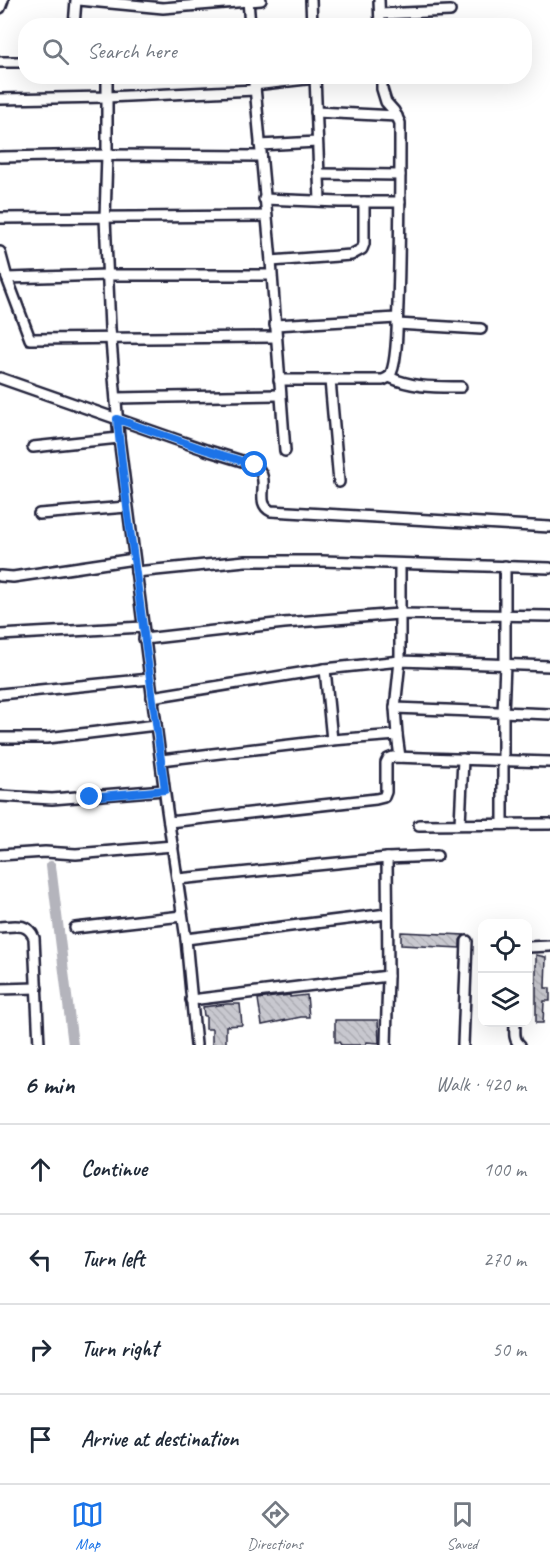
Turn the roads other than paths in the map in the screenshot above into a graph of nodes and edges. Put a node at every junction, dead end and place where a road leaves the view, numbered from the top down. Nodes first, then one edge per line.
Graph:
1 (3, 0) edge
2 (77, 0) edge
3 (248, 0) edge
4 (261, 0) edge
5 (311, 0) edge
6 (379, 0) edge
7 (192, 3) edge
8 (0, 8) edge
9 (450, 11) dead end
10 (380, 14) junction
11 (75, 18) edge
12 (249, 18) edge
13 (312, 18) edge
14 (380, 18) edge
15 (0, 62) edge
16 (18, 62) edge
17 (107, 84) edge
18 (254, 84) edge
19 (315, 84) edge
20 (382, 84) edge
21 (107, 97) junction
22 (0, 99) edge
23 (316, 112) junction
24 (397, 116) junction
25 (317, 142) junction
26 (260, 145) junction
27 (107, 155) junction
28 (261, 156) junction
29 (0, 157) edge
30 (319, 174) junction
31 (400, 175) junction
32 (264, 199) junction
33 (320, 201) junction
34 (364, 202) junction
35 (400, 202) junction
36 (266, 216) junction
37 (105, 218) junction
38 (0, 219) edge
39 (0, 252) edge
40 (271, 261) junction
41 (107, 275) junction
42 (272, 275) junction
43 (7, 278) junction
44 (397, 321) junction
45 (275, 325) junction
46 (481, 329) dead end
47 (276, 337) junction
48 (111, 338) junction
49 (389, 377) junction
50 (0, 378) edge
51 (279, 380) junction
52 (330, 380) junction
53 (461, 387) dead end
54 (280, 395) junction
55 (116, 398) junction
56 (117, 419) junction
57 (119, 438) junction
58 (33, 447) dead end
59 (285, 451) dead end
60 (339, 482) dead end
61 (127, 507) junction
62 (39, 514) dead end
63 (550, 526) edge
64 (134, 559) junction
65 (400, 564) junction
66 (506, 566) junction
67 (550, 567) edge
68 (136, 572) junction
69 (0, 576) edge
70 (399, 614) junction
71 (506, 615) junction
72 (550, 616) edge
73 (143, 627) junction
74 (3, 635) edge
75 (144, 639) junction
76 (400, 661) junction
77 (505, 664) junction
78 (550, 666) edge
79 (325, 669) junction
80 (150, 679) junction
81 (0, 694) edge
82 (152, 697) junction
83 (395, 708) junction
84 (502, 713) junction
85 (550, 714) edge
86 (156, 725) junction
87 (397, 735) junction
88 (0, 738) edge
89 (332, 740) junction
90 (400, 757) junction
91 (463, 759) junction
92 (161, 760) junction
93 (504, 760) junction
94 (550, 762) edge
95 (165, 790) junction
96 (0, 796) edge
97 (169, 822) junction
98 (460, 824) junction
99 (503, 824) junction
100 (550, 824) edge
101 (419, 825) dead end
102 (173, 846) junction
103 (0, 855) edge
104 (437, 856) dead end
105 (387, 858) junction
106 (178, 879) junction
107 (387, 914) junction
108 (183, 916) junction
109 (0, 927) edge
110 (75, 928) dead end
111 (186, 939) junction
112 (467, 941) dead end
113 (550, 946) edge
114 (532, 947) edge
115 (388, 976) junction
116 (0, 988) edge
117 (37, 988) junction
118 (191, 1000) junction
119 (515, 1027) edge
120 (39, 1045) edge
121 (196, 1045) edge
122 (386, 1045) edge
123 (463, 1045) edge
124 (520, 1045) edge

1 - 8 street
2 - 7 street
2 - 11 street
3 - 4 street
3 - 7 street
3 - 12 street
5 - 13 street
6 - 10 street
9 - 10 street
10 - 14 street
15 - 16 street
17 - 21 street
18 - 21 street
18 - 26 street
19 - 23 street
20 - 24 street
21 - 22 street
21 - 27 street
23 - 24 street
23 - 25 street
24 - 31 street
25 - 26 street
25 - 30 street
26 - 28 street
27 - 28 street
27 - 29 street
27 - 37 street
28 - 32 street
30 - 31 street
30 - 33 street
31 - 35 street
32 - 33 street
32 - 36 street
33 - 34 street
34 - 35 street
34 - 40 street
35 - 44 street
36 - 37 street
36 - 40 street
37 - 38 street
37 - 41 street
39 - 43 street
40 - 42 street
41 - 42 street
41 - 43 street
41 - 48 street
42 - 45 street
43 - 48 street
44 - 45 street
44 - 46 street
44 - 49 street
45 - 47 street
47 - 48 street
47 - 51 street
48 - 55 street
49 - 52 street
49 - 53 street
50 - 56 street
51 - 52 street
51 - 54 street
52 - 60 street
54 - 55 street
54 - 59 street
55 - 56 street
56 - 57 street
56 - 63 street
57 - 58 street
57 - 61 street
61 - 62 street
61 - 64 street
64 - 68 street
64 - 69 street
65 - 66 street
65 - 68 street
65 - 70 street
66 - 67 street
66 - 71 street
68 - 73 street
70 - 71 street
70 - 75 street
70 - 76 street
71 - 72 street
71 - 77 street
73 - 74 street
73 - 75 street
75 - 80 street
76 - 77 street
76 - 79 street
76 - 83 street
77 - 78 street
77 - 84 street
79 - 82 street
79 - 89 street
80 - 81 street
80 - 82 street
82 - 86 street
83 - 84 street
83 - 87 street
84 - 85 street
84 - 93 street
86 - 88 street
86 - 92 street
87 - 89 street
87 - 90 street
89 - 92 street
90 - 91 street
90 - 97 street
91 - 93 street
91 - 98 street
92 - 95 street
93 - 94 street
93 - 99 street
95 - 96 street
95 - 97 street
97 - 102 street
98 - 99 street
98 - 101 street
99 - 100 street
102 - 103 street
102 - 106 street
104 - 105 street
105 - 106 street
105 - 107 street
106 - 108 street
107 - 111 street
107 - 115 street
108 - 110 street
108 - 111 street
109 - 117 street
111 - 118 street
112 - 123 street
113 - 114 street
115 - 118 street
115 - 122 street
116 - 117 street
117 - 120 street
118 - 121 street
119 - 124 street

